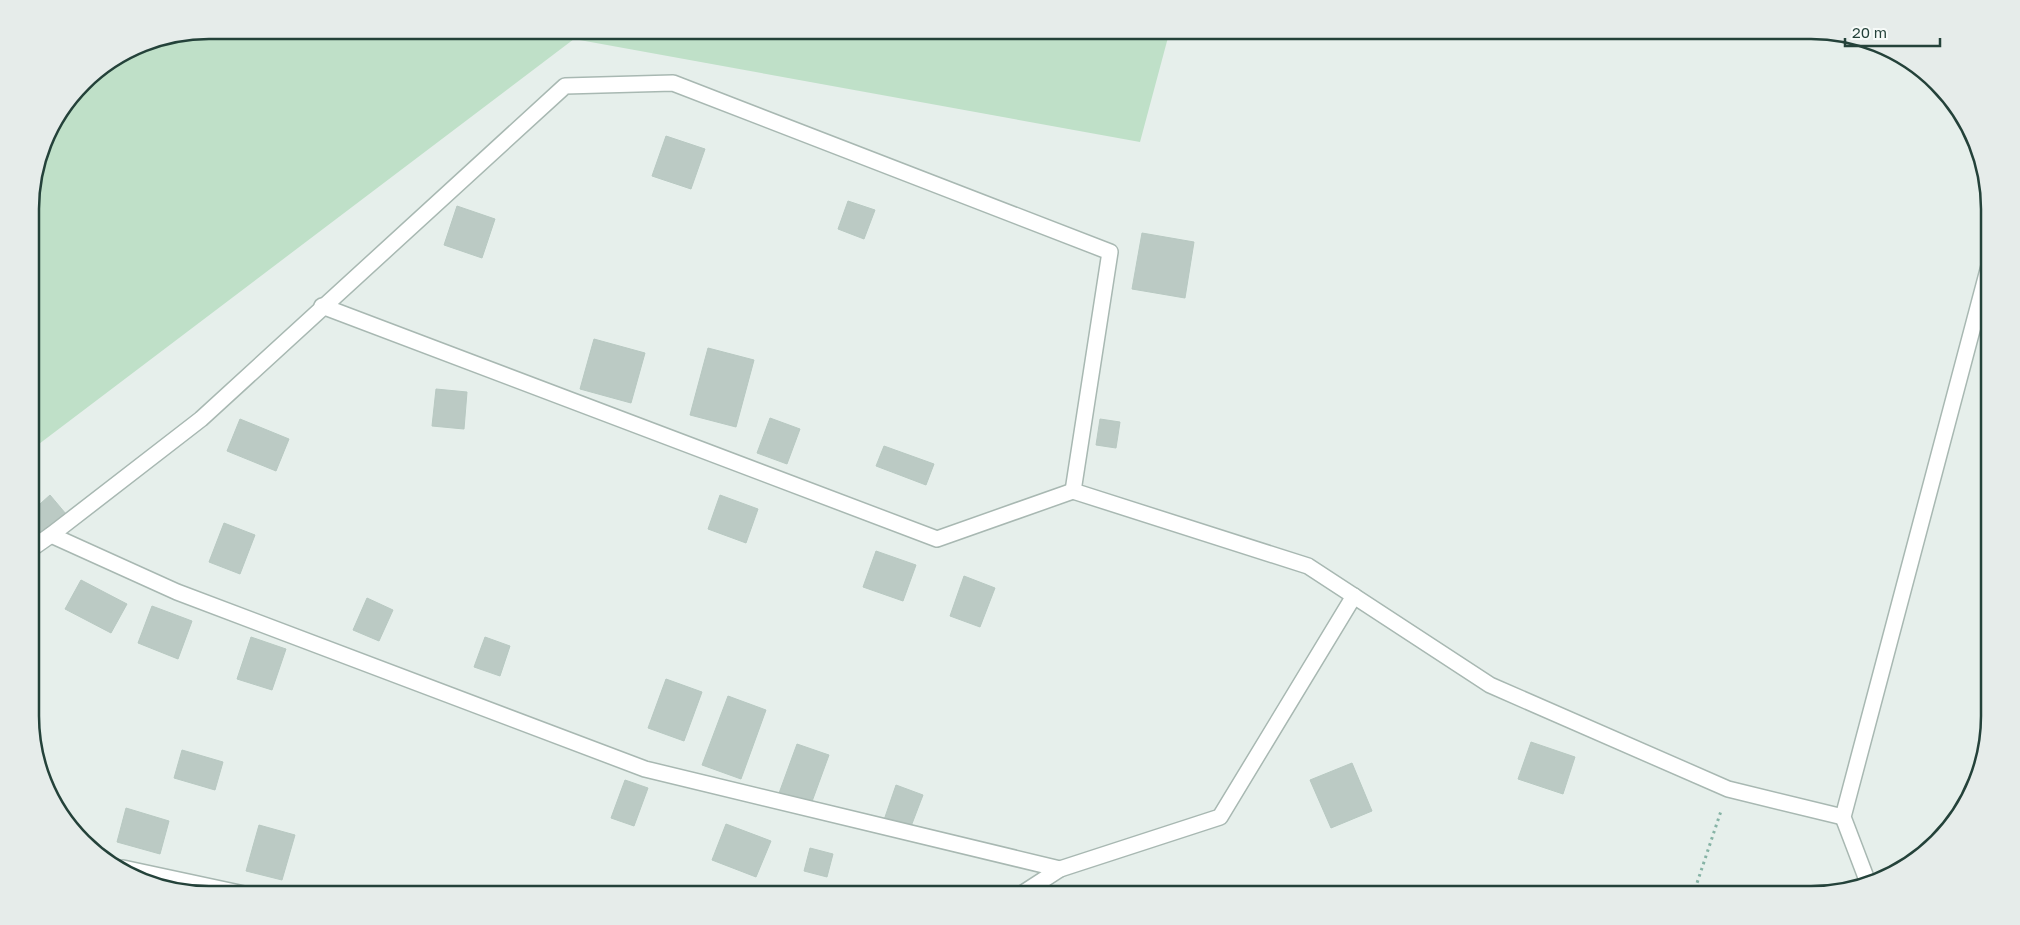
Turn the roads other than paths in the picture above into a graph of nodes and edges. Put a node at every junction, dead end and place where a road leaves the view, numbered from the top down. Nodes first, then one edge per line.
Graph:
1 (1981, 296) edge
2 (322, 306) junction
3 (1073, 491) junction
4 (51, 535) junction
5 (39, 543) edge
6 (1354, 596) junction
7 (1843, 817) junction
8 (1060, 869) junction
9 (140, 872) edge
10 (1866, 877) edge
11 (207, 886) edge
12 (1034, 886) edge

1 - 7 street
2 - 3 street
2 - 3 street
2 - 4 street
3 - 6 street
4 - 5 street
4 - 8 street
6 - 7 street
6 - 8 street
7 - 10 street
8 - 12 street
9 - 11 street

